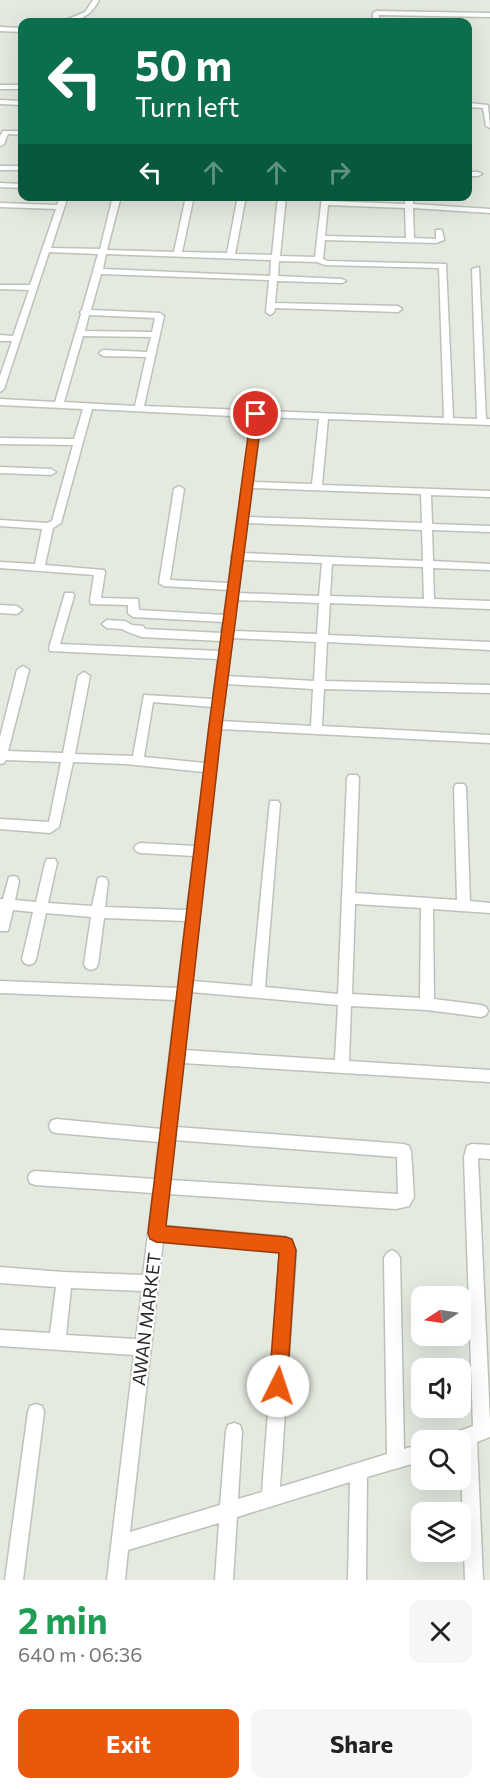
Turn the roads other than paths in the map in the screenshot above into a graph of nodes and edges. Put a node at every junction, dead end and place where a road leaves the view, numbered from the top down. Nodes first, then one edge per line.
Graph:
1 (96, 0) edge
2 (412, 14) junction
3 (445, 14) junction
4 (490, 15) edge
5 (79, 18) edge
6 (376, 18) edge
7 (412, 18) edge
8 (445, 18) edge
9 (490, 21) edge
10 (0, 29) edge
11 (18, 30) edge
12 (0, 87) edge
13 (18, 87) edge
14 (0, 102) edge
15 (18, 103) edge
16 (472, 105) edge
17 (488, 106) edge
18 (490, 126) edge
19 (18, 133) edge
20 (2, 134) edge
21 (0, 144) edge
22 (0, 168) edge
23 (18, 168) edge
24 (472, 174) edge
25 (478, 174) dead end
26 (0, 185) edge
27 (18, 186) edge
28 (63, 201) edge
29 (116, 201) edge
30 (189, 201) edge
31 (241, 201) edge
32 (281, 201) edge
33 (324, 201) edge
34 (367, 201) edge
35 (409, 201) edge
36 (0, 205) edge
37 (409, 206) junction
38 (61, 207) junction
39 (490, 211) edge
40 (439, 232) dead end
41 (321, 238) junction
42 (410, 241) junction
43 (48, 250) junction
44 (103, 251) junction
45 (178, 254) junction
46 (231, 256) junction
47 (275, 257) junction
48 (319, 260) junction
49 (476, 269) dead end
50 (98, 271) junction
51 (273, 278) junction
52 (342, 281) dead end
53 (0, 287) edge
54 (34, 288) junction
55 (398, 309) dead end
56 (84, 312) junction
57 (78, 333) junction
58 (156, 335) junction
59 (0, 338) edge
60 (17, 339) junction
61 (102, 353) dead end
62 (151, 355) junction
63 (4, 365) edge
64 (0, 389) edge
65 (0, 402) edge
66 (59, 405) junction
67 (88, 406) junction
68 (139, 409) junction
69 (256, 414) junction
70 (324, 416) junction
71 (449, 421) junction
72 (486, 422) edge
73 (0, 441) edge
74 (78, 442) junction
75 (0, 470) edge
76 (51, 472) dead end
77 (247, 485) junction
78 (317, 488) junction
79 (179, 489) dead end
80 (426, 491) junction
81 (490, 494) edge
82 (242, 520) junction
83 (0, 523) edge
84 (48, 526) junction
85 (428, 527) junction
86 (490, 530) edge
87 (236, 556) junction
88 (327, 561) junction
89 (428, 564) junction
90 (0, 565) edge
91 (490, 567) edge
92 (39, 568) junction
93 (232, 592) junction
94 (69, 597) dead end
95 (325, 600) junction
96 (429, 603) junction
97 (490, 605) edge
98 (0, 609) edge
99 (17, 610) dead end
100 (228, 619) junction
101 (107, 624) dead end
102 (226, 636) junction
103 (322, 640) junction
104 (490, 646) edge
105 (224, 656) junction
106 (23, 670) dead end
107 (84, 676) dead end
108 (221, 680) junction
109 (319, 685) junction
110 (490, 689) edge
111 (218, 703) junction
112 (215, 725) junction
113 (316, 732) junction
114 (490, 739) edge
115 (0, 757) edge
116 (68, 758) junction
117 (138, 761) junction
118 (210, 768) junction
119 (353, 778) dead end
120 (460, 787) dead end
121 (274, 804) dead end
122 (0, 824) edge
123 (140, 848) dead end
124 (201, 851) junction
125 (51, 863) dead end
126 (13, 881) dead end
127 (102, 882) dead end
128 (348, 898) junction
129 (5, 904) edge
130 (427, 904) junction
131 (464, 906) junction
132 (39, 907) junction
133 (490, 908) edge
134 (99, 912) junction
135 (193, 916) junction
136 (3, 927) dead end
137 (29, 959) dead end
138 (90, 964) dead end
139 (0, 987) edge
140 (185, 990) junction
141 (258, 993) junction
142 (345, 1000) junction
143 (427, 1004) junction
144 (481, 1011) dead end
145 (177, 1056) junction
146 (342, 1066) junction
147 (490, 1076) edge
148 (56, 1126) dead end
149 (168, 1134) junction
150 (490, 1152) edge
151 (34, 1178) dead end
152 (163, 1186) junction
153 (156, 1233) junction
154 (392, 1258) dead end
155 (0, 1275) edge
156 (63, 1280) junction
157 (150, 1283) junction
158 (0, 1338) edge
159 (57, 1342) junction
160 (143, 1348) junction
161 (36, 1412) dead end
162 (234, 1431) dead end
163 (474, 1434) edge
164 (411, 1456) edge
165 (396, 1461) junction
166 (359, 1471) junction
167 (270, 1499) junction
168 (229, 1511) junction
169 (120, 1544) junction
170 (14, 1580) edge
171 (116, 1580) edge
172 (224, 1580) edge
173 (357, 1580) edge
174 (474, 1580) edge

1 - 5 street
2 - 3 street
2 - 6 street
2 - 7 street
3 - 4 street
3 - 8 street
4 - 9 street
10 - 11 street
12 - 13 street
14 - 15 street
16 - 17 street
17 - 18 street
19 - 20 street
20 - 21 street
22 - 23 street
24 - 25 street
26 - 27 street
28 - 38 street
29 - 44 street
30 - 45 street
31 - 46 street
32 - 47 street
33 - 41 street
34 - 37 street
35 - 37 street
36 - 38 street
37 - 39 street
37 - 42 street
38 - 43 street
40 - 42 street
41 - 42 street
41 - 48 street
43 - 44 street
43 - 54 street
44 - 45 street
44 - 50 street
45 - 46 street
46 - 47 street
47 - 48 street
47 - 51 street
48 - 71 street
49 - 72 street
50 - 51 street
50 - 56 street
51 - 52 street
51 - 55 street
53 - 54 street
54 - 60 street
56 - 57 street
56 - 58 street
57 - 58 street
57 - 66 street
58 - 62 street
59 - 60 street
60 - 63 street
61 - 62 street
62 - 68 street
63 - 64 street
65 - 66 street
66 - 67 street
67 - 68 street
67 - 74 street
68 - 69 street
69 - 70 street
69 - 77 street, AWAN MARKET
70 - 71 street
70 - 78 street
71 - 72 street
73 - 74 street
74 - 84 street
75 - 76 street
77 - 78 street
77 - 82 street, AWAN MARKET
78 - 80 street
79 - 93 street
80 - 81 street
80 - 85 street
82 - 85 street
82 - 87 street, AWAN MARKET
83 - 84 street
84 - 92 street
85 - 86 street
85 - 89 street
87 - 88 street
87 - 93 street, AWAN MARKET
88 - 89 street
88 - 95 street
89 - 91 street
89 - 96 street
90 - 92 street
92 - 100 street
93 - 95 street
93 - 100 street, AWAN MARKET
94 - 105 street
95 - 96 street
95 - 103 street
96 - 97 street
98 - 99 street
100 - 102 street, AWAN MARKET
101 - 102 street
102 - 103 street
102 - 105 street, AWAN MARKET
103 - 104 street
103 - 109 street
105 - 108 street, AWAN MARKET
106 - 115 street
107 - 116 street
108 - 109 street
108 - 111 street, AWAN MARKET
109 - 110 street
109 - 113 street
111 - 112 street, AWAN MARKET
111 - 117 street
112 - 113 street
112 - 118 street, AWAN MARKET
113 - 114 street
115 - 116 street
116 - 117 street
116 - 122 street
117 - 118 street
118 - 124 street, AWAN MARKET
119 - 128 street
120 - 131 street
121 - 141 street
123 - 124 street
124 - 135 street, AWAN MARKET
125 - 132 street
126 - 129 street
127 - 134 street
128 - 130 street
128 - 142 street
129 - 132 street
129 - 136 street
130 - 131 street
130 - 143 street
131 - 133 street
132 - 134 street
132 - 137 street
134 - 135 street
134 - 138 street
135 - 140 street, AWAN MARKET
139 - 140 street
140 - 141 street
140 - 145 street, AWAN MARKET
141 - 142 street
142 - 143 street
142 - 146 street
143 - 144 street
145 - 146 street
145 - 149 street, AWAN MARKET
146 - 147 street
148 - 149 street
149 - 152 street, AWAN MARKET
149 - 152 street
150 - 163 street
151 - 152 street
152 - 153 street, AWAN MARKET
153 - 157 street, AWAN MARKET
153 - 167 street
154 - 165 street
155 - 156 street
156 - 157 street
156 - 159 street
157 - 160 street, AWAN MARKET
158 - 159 street
159 - 160 street
160 - 169 street, AWAN MARKET
161 - 170 street
162 - 168 street
163 - 174 street
164 - 165 street
165 - 166 street
166 - 167 street
166 - 173 street
167 - 168 street
168 - 169 street
168 - 172 street
169 - 171 street, AWAN MARKET

